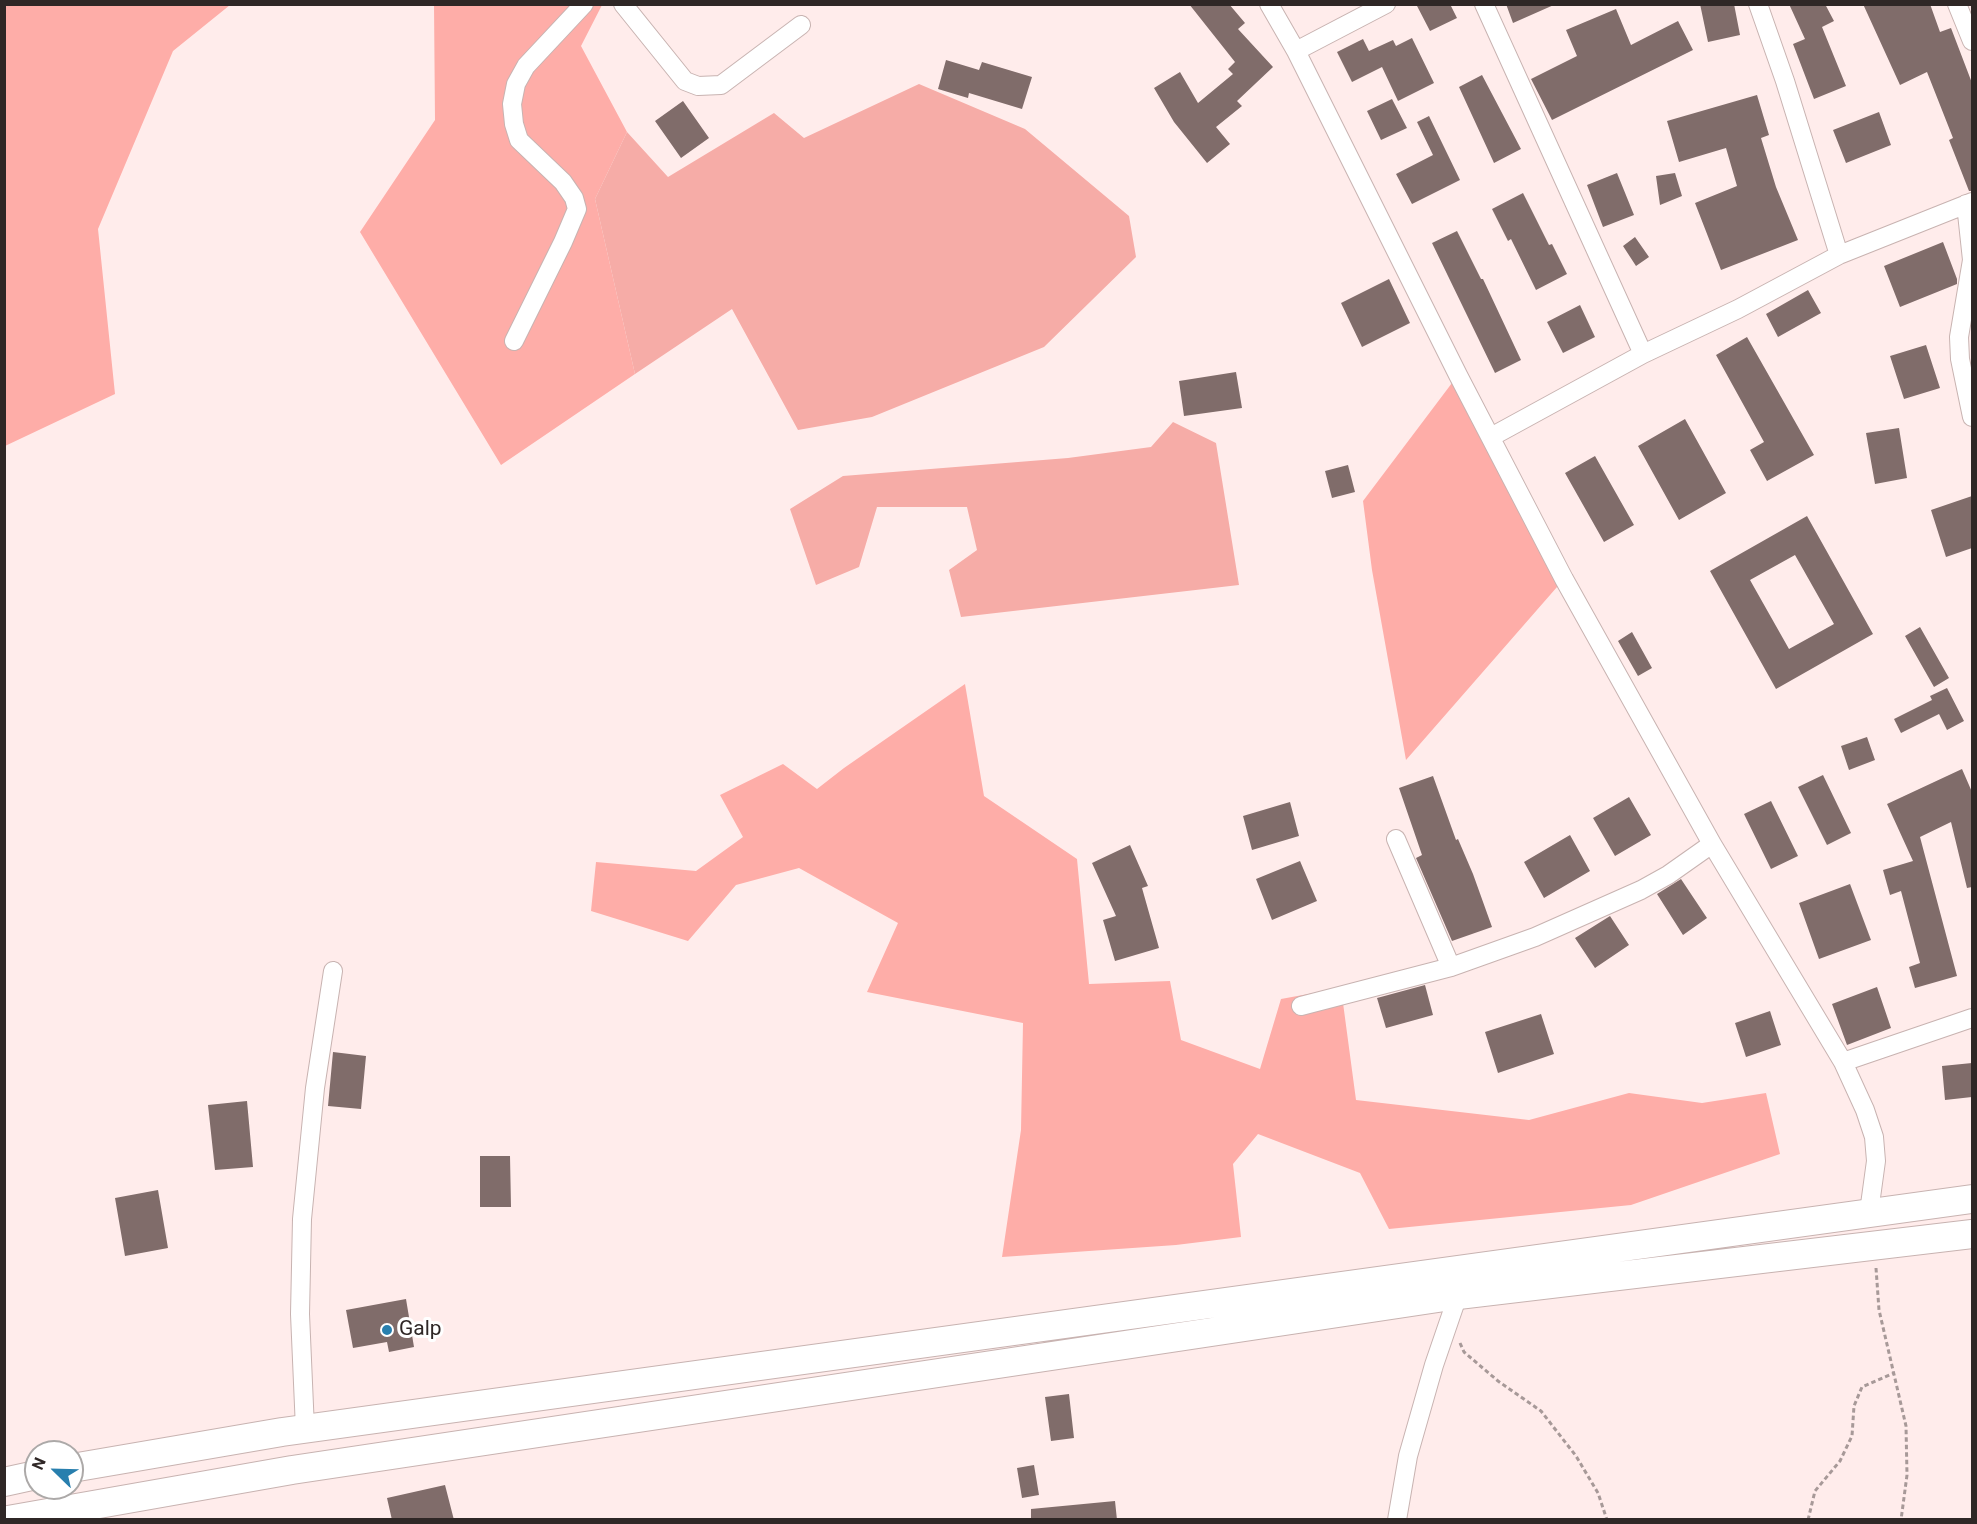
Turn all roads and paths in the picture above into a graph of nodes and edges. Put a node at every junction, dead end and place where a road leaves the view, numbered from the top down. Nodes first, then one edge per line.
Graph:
1 (584, 4) edge
2 (623, 4) edge
3 (1269, 4) edge
4 (1386, 4) edge
5 (1484, 4) edge
6 (1758, 4) edge
7 (1957, 4) edge
8 (801, 25) dead end
9 (1972, 41) edge
10 (1296, 51) junction
11 (1969, 203) edge
12 (1839, 255) junction
13 (514, 340) dead end
14 (1643, 354) junction
15 (1972, 417) edge
16 (1491, 436) junction
17 (1396, 839) dead end
18 (1712, 844) junction
19 (1451, 967) junction
20 (333, 971) dead end
21 (1301, 1006) dead end
22 (1972, 1018) edge
23 (1843, 1062) junction
24 (1972, 1199) edge
25 (1869, 1212) junction
26 (1972, 1234) edge
27 (1875, 1246) junction
28 (1454, 1305) junction
29 (1894, 1373) junction
30 (305, 1429) junction
31 (84, 1466) edge
32 (24, 1478) edge
33 (4, 1482) edge
34 (8, 1520) edge
35 (1397, 1520) edge
36 (1607, 1520) edge
37 (1808, 1520) edge
38 (1901, 1520) edge

1 - 13 street
2 - 8 street
3 - 10 street
4 - 10 street
5 - 14 street
6 - 12 street
7 - 9 street
10 - 16 street
11 - 12 street
11 - 15 street
12 - 14 street
14 - 16 street
16 - 18 street
17 - 19 street
18 - 19 street
18 - 23 street
19 - 21 street
20 - 30 street
22 - 23 street
23 - 25 street
24 - 25 main road
25 - 30 main road
26 - 27 main road
27 - 28 main road
27 - 29 path
28 - 34 main road
28 - 35 street
28 - 36 path
29 - 37 path
29 - 38 path
30 - 31 main road
32 - 33 main road

